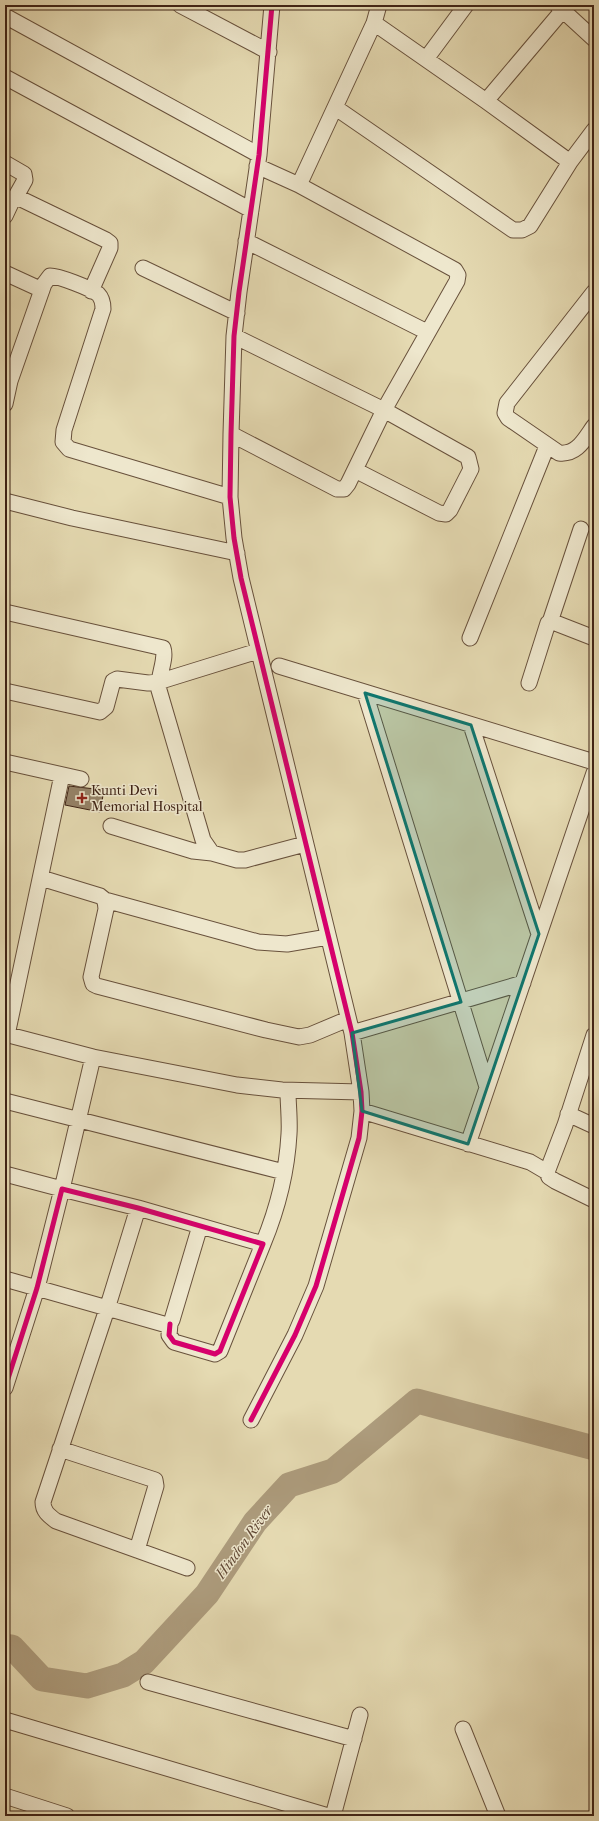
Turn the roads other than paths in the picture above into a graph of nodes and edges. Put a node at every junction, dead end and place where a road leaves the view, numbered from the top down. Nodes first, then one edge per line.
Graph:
1 (180, 5) edge
2 (272, 5) edge
3 (379, 5) edge
4 (466, 5) edge
5 (560, 8) edge
6 (5, 16) edge
7 (374, 23) junction
8 (594, 39) edge
9 (269, 52) junction
10 (426, 59) junction
11 (5, 77) edge
12 (486, 101) junction
13 (336, 108) junction
14 (594, 130) edge
15 (258, 160) junction
16 (570, 162) junction
17 (5, 163) edge
18 (299, 185) junction
19 (16, 198) junction
20 (250, 210) junction
21 (5, 215) edge
22 (246, 241) junction
23 (143, 268) dead end
24 (5, 273) edge
25 (42, 290) junction
26 (91, 291) junction
27 (594, 292) edge
28 (237, 313) junction
29 (427, 332) junction
30 (234, 336) junction
31 (5, 404) edge
32 (384, 410) junction
33 (594, 426) edge
34 (230, 434) junction
35 (547, 446) junction
36 (355, 470) junction
37 (230, 497) junction
38 (5, 501) edge
39 (581, 530) dead end
40 (237, 553) junction
41 (5, 612) edge
42 (550, 622) junction
43 (470, 638) dead end
44 (594, 638) edge
45 (258, 651) junction
46 (279, 666) dead end
47 (158, 682) junction
48 (529, 683) dead end
49 (5, 691) edge
50 (365, 694) junction
51 (471, 725) junction
52 (5, 762) edge
53 (594, 762) edge
54 (594, 773) edge
55 (62, 775) junction
56 (81, 779) dead end
57 (111, 826) dead end
58 (305, 844) junction
59 (212, 853) junction
60 (40, 878) junction
61 (105, 900) junction
62 (539, 934) junction
63 (328, 937) junction
64 (523, 983) junction
65 (461, 1002) junction
66 (348, 1018) junction
67 (352, 1033) junction
68 (6, 1034) edge
69 (594, 1034) edge
70 (93, 1057) junction
71 (488, 1087) junction
72 (288, 1091) junction
73 (361, 1092) junction
74 (5, 1101) edge
75 (362, 1111) junction
76 (568, 1114) junction
77 (79, 1120) junction
78 (594, 1126) edge
79 (468, 1144) junction
80 (284, 1172) junction
81 (547, 1172) junction
82 (5, 1174) edge
83 (62, 1189) junction
84 (594, 1200) edge
85 (138, 1208) junction
86 (200, 1226) junction
87 (263, 1244) junction
88 (5, 1279) edge
89 (37, 1288) junction
90 (108, 1309) junction
91 (170, 1324) junction
92 (5, 1388) edge
93 (251, 1420) dead end
94 (60, 1449) junction
95 (136, 1550) junction
96 (187, 1568) dead end
97 (148, 1682) dead end
98 (360, 1715) dead end
99 (5, 1720) edge
100 (463, 1729) dead end
101 (354, 1740) junction
102 (5, 1796) edge
103 (67, 1816) edge
104 (328, 1816) edge
105 (333, 1816) edge
106 (498, 1816) edge

1 - 9 street
2 - 9 street
3 - 7 street
4 - 10 street
5 - 8 street
5 - 12 street
6 - 15 street
7 - 10 street
7 - 13 street
9 - 15 street
10 - 12 street
11 - 20 street
12 - 16 street
13 - 16 street
13 - 18 street
14 - 16 street
15 - 18 street
15 - 20 street
17 - 19 street
18 - 29 street
19 - 21 street
19 - 26 street
20 - 22 street
22 - 28 street
22 - 29 street
23 - 28 street
24 - 25 street
25 - 26 street
25 - 31 street
26 - 37 street
27 - 35 street
28 - 30 street
29 - 32 street
30 - 32 street
30 - 34 street
32 - 36 street
32 - 36 street
33 - 35 street
34 - 36 street
34 - 37 street
35 - 43 street
37 - 40 street
38 - 40 street
39 - 42 street
40 - 45 street
41 - 47 street
42 - 44 street
42 - 48 street
45 - 47 street
45 - 58 street
46 - 50 street
47 - 49 street
47 - 59 street
50 - 51 street
50 - 65 street
51 - 53 street
51 - 62 street
52 - 55 street
54 - 62 street
55 - 56 street
55 - 60 street
57 - 59 street
58 - 59 street
58 - 63 street
60 - 61 street
60 - 68 street
61 - 63 street
61 - 66 street
62 - 64 street
63 - 66 street
64 - 65 street
64 - 71 street
65 - 67 street
65 - 71 street
66 - 67 street
67 - 73 street
68 - 70 street
69 - 76 street
70 - 72 street
70 - 77 street
71 - 79 street
72 - 73 street
72 - 80 street
73 - 75 street
74 - 77 street
75 - 79 street
75 - 93 street
76 - 78 street
76 - 81 street
77 - 80 street
77 - 83 street
79 - 81 street
80 - 87 street
81 - 84 street
82 - 83 street
83 - 85 street
83 - 89 street
85 - 86 street
85 - 90 street
86 - 87 street
86 - 91 street
87 - 91 street
88 - 89 street
89 - 90 street
89 - 92 street
90 - 91 street
90 - 94 street
94 - 95 street
94 - 95 street
95 - 96 street
97 - 101 street
98 - 101 street
99 - 104 street
100 - 106 street
101 - 105 street
102 - 103 street

